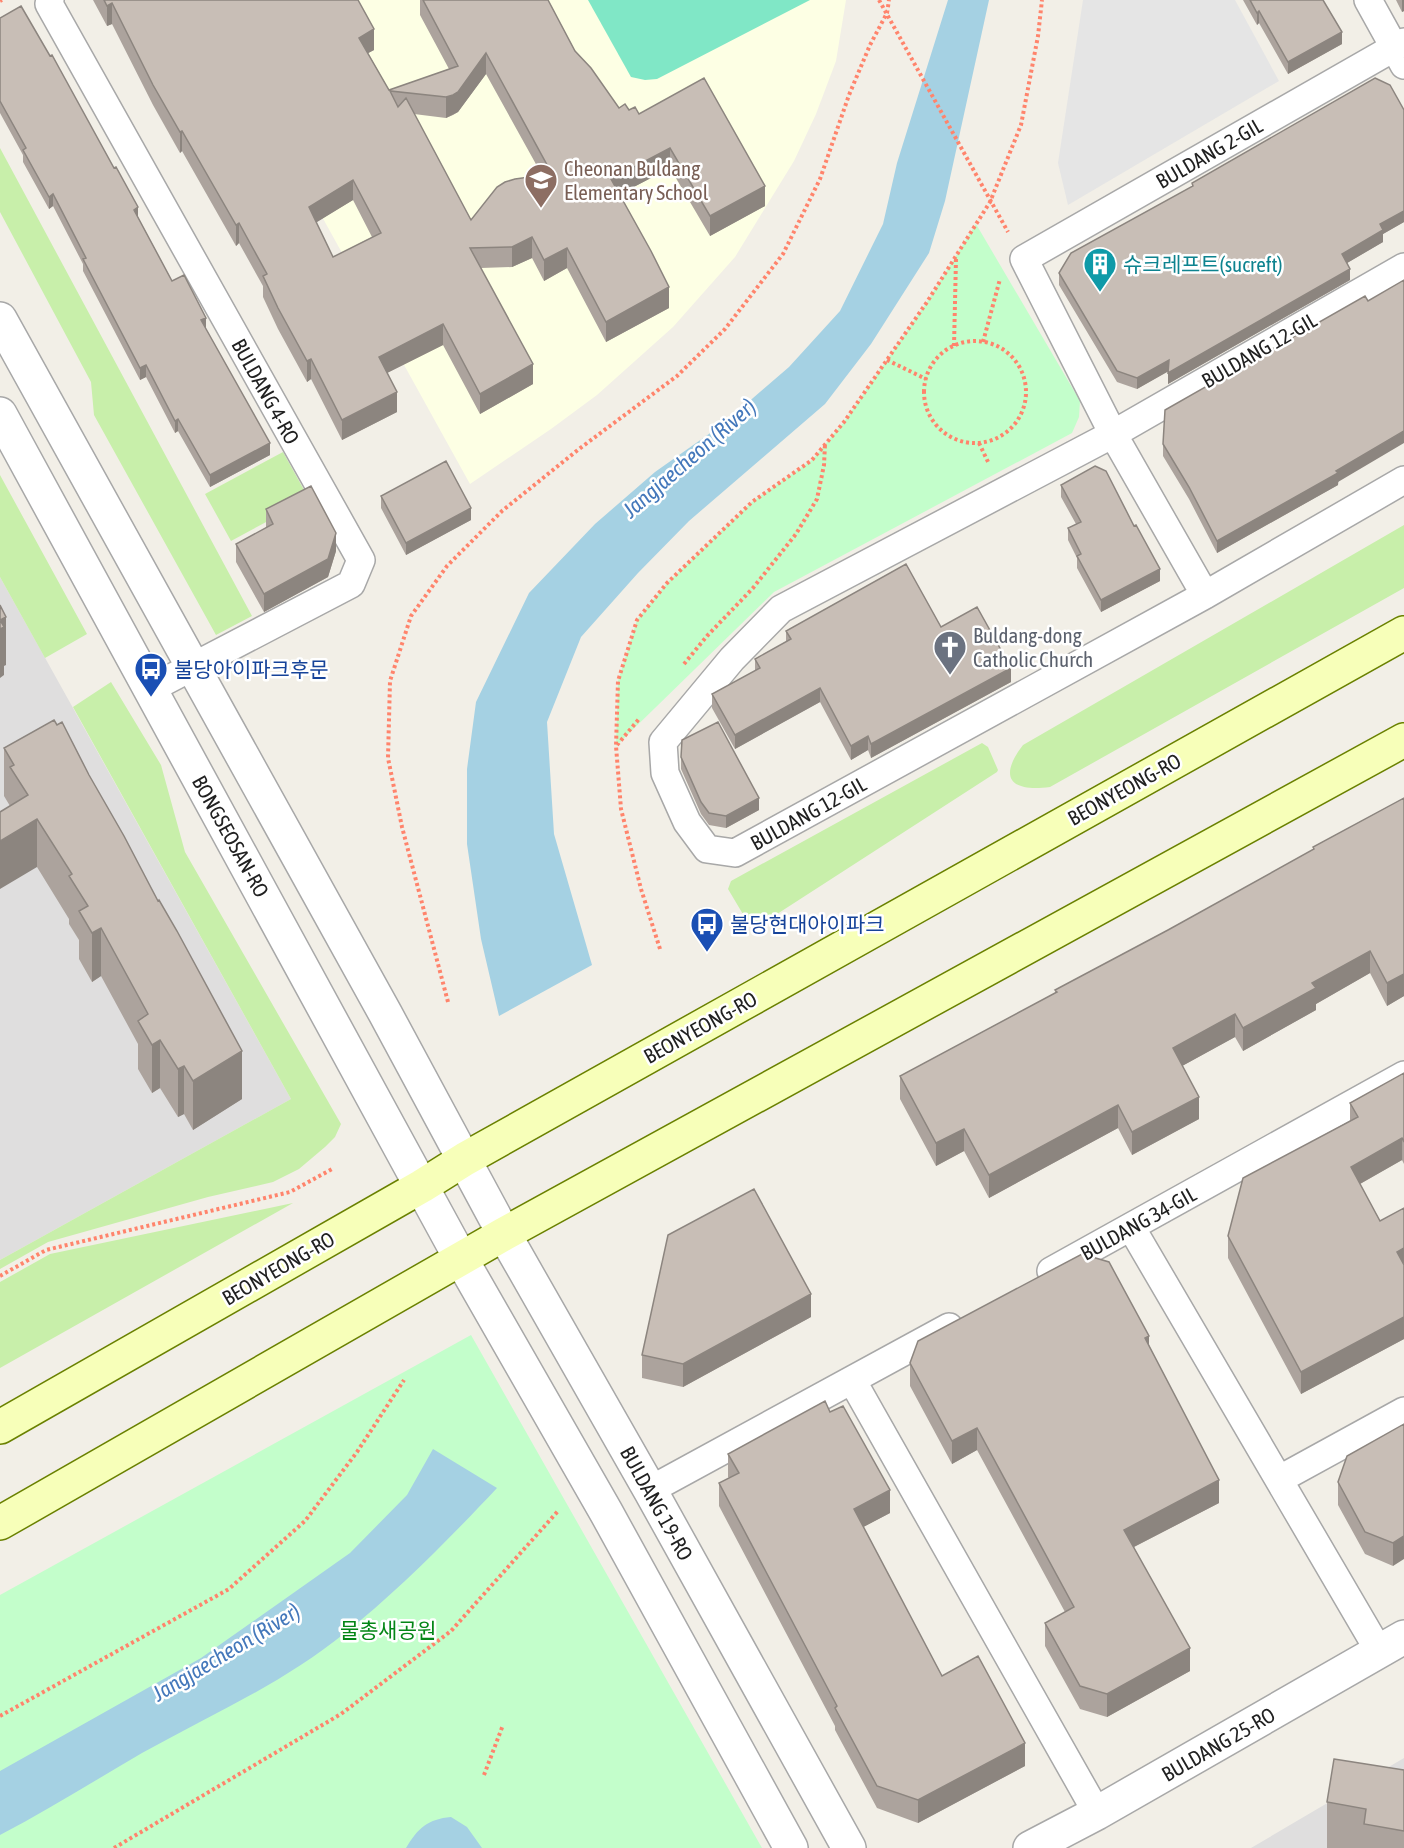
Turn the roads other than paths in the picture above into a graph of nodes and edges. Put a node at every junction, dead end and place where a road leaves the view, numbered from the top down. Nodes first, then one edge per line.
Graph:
1 (50, 0) edge
2 (1368, 0) edge
3 (1401, 52) edge
4 (1404, 267) edge
5 (0, 319) edge
6 (0, 414) edge
7 (1113, 434) junction
8 (1404, 480) edge
9 (1205, 595) junction
10 (1404, 633) edge
11 (193, 667) junction
12 (150, 689) junction
13 (1404, 740) edge
14 (1404, 1075) edge
15 (465, 1159) junction
16 (422, 1186) junction
17 (1131, 1227) junction
18 (504, 1234) junction
19 (462, 1259) junction
20 (1028, 1284) edge
21 (966, 1318) edge
22 (852, 1380) junction
23 (1404, 1411) edge
24 (0, 1427) edge
25 (1280, 1479) junction
26 (650, 1490) junction
27 (0, 1523) edge
28 (1392, 1644) edge
29 (1097, 1813) junction
30 (791, 1848) edge
31 (849, 1848) edge
32 (1030, 1848) edge

1 - 11 street, BULDANG 4-RO
2 - 3 street, BULDANG 2-GIL
3 - 7 street, BULDANG 2-GIL
4 - 7 street, BULDANG 12-GIL
5 - 11 street
6 - 12 street, BONGSEOSAN-RO
7 - 9 street
7 - 9 street, BULDANG 12-GIL
8 - 9 street
10 - 15 main road, BEONYEONG-RO
11 - 12 street, BULDANG 4-RO
11 - 15 street
12 - 16 street, BONGSEOSAN-RO
13 - 18 main road
14 - 17 street, BULDANG 34-GIL
15 - 16 main road, BEONYEONG-RO
15 - 18 street, BULDANG 19-RO
16 - 19 street, BONGSEOSAN-RO
16 - 24 main road, BEONYEONG-RO
17 - 20 street, BULDANG 34-GIL
17 - 25 street
18 - 19 main road
18 - 26 street, BULDANG 19-RO
19 - 27 main road
19 - 30 street
21 - 22 street
22 - 26 street
22 - 29 street
23 - 25 street
25 - 28 street
26 - 31 street, BULDANG 19-RO
28 - 29 street, BULDANG 25-RO
29 - 32 street, BULDANG 25-RO

